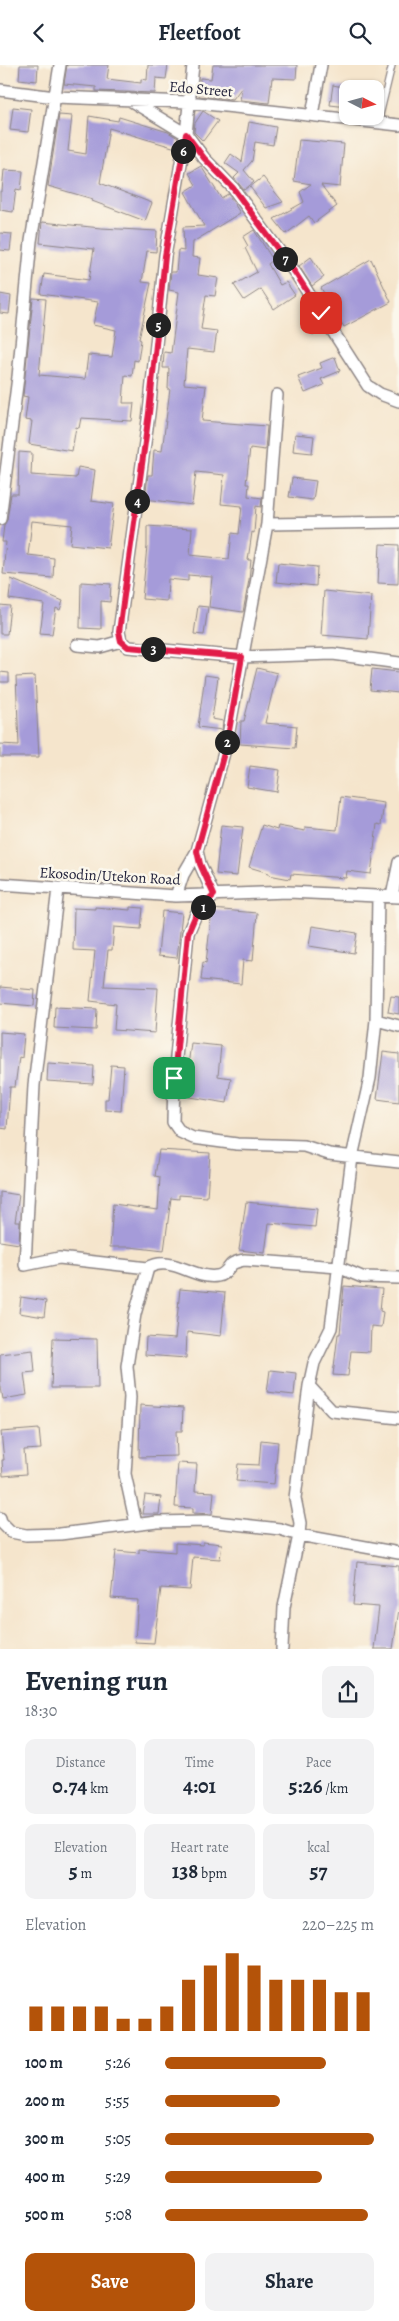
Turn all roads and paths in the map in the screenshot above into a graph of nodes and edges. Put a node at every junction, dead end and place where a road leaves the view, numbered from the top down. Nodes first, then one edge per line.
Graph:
1 (60, 65) edge
2 (193, 65) edge
3 (321, 65) edge
4 (392, 65) edge
5 (0, 90) edge
6 (55, 97) junction
7 (384, 98) edge
8 (128, 99) junction
9 (188, 102) junction
10 (312, 115) junction
11 (339, 118) edge
12 (384, 124) edge
13 (399, 125) edge
14 (186, 134) junction
15 (277, 395) dead end
16 (399, 401) edge
17 (0, 519) edge
18 (399, 522) edge
19 (267, 524) junction
20 (121, 641) junction
21 (77, 645) dead end
22 (242, 657) junction
23 (399, 663) edge
24 (197, 851) junction
25 (399, 863) edge
26 (0, 884) edge
27 (58, 889) junction
28 (214, 895) junction
29 (176, 896) junction
30 (378, 896) junction
31 (395, 897) edge
32 (376, 1020) junction
33 (399, 1025) edge
34 (352, 1157) junction
35 (399, 1162) edge
36 (338, 1267) junction
37 (148, 1268) junction
38 (399, 1277) edge
39 (309, 1386) junction
40 (399, 1418) edge
41 (0, 1522) edge
42 (136, 1525) junction
43 (299, 1535) junction
44 (399, 1553) edge
45 (282, 1649) edge

1 - 6 street
2 - 9 street
3 - 10 street
4 - 7 lane
5 - 6 street, Edo Street
6 - 8 street, Edo Street
6 - 17 street
8 - 9 street, Edo Street
8 - 14 street
9 - 10 street, Edo Street
9 - 14 street
10 - 11 street, Edo Street
12 - 13 street, Edo Street
14 - 16 street
14 - 20 street
15 - 19 street
18 - 19 street
19 - 22 street
20 - 21 street
20 - 22 street
22 - 23 street
22 - 24 street
24 - 28 street
24 - 29 street
25 - 31 street
26 - 27 street, Ekosodin/Utekon Road
27 - 29 street, Ekosodin/Utekon Road
27 - 37 street
28 - 29 street, Ekosodin/Utekon Road
28 - 30 street, Ekosodin/Utekon Road
28 - 34 street
30 - 31 street, Ekosodin/Utekon Road
30 - 32 street
32 - 33 street
32 - 34 street
34 - 35 street
34 - 36 street
36 - 37 street
36 - 38 street
36 - 39 street
37 - 42 street
39 - 40 street
39 - 43 street
41 - 42 street
42 - 43 street
43 - 44 street
43 - 45 street

